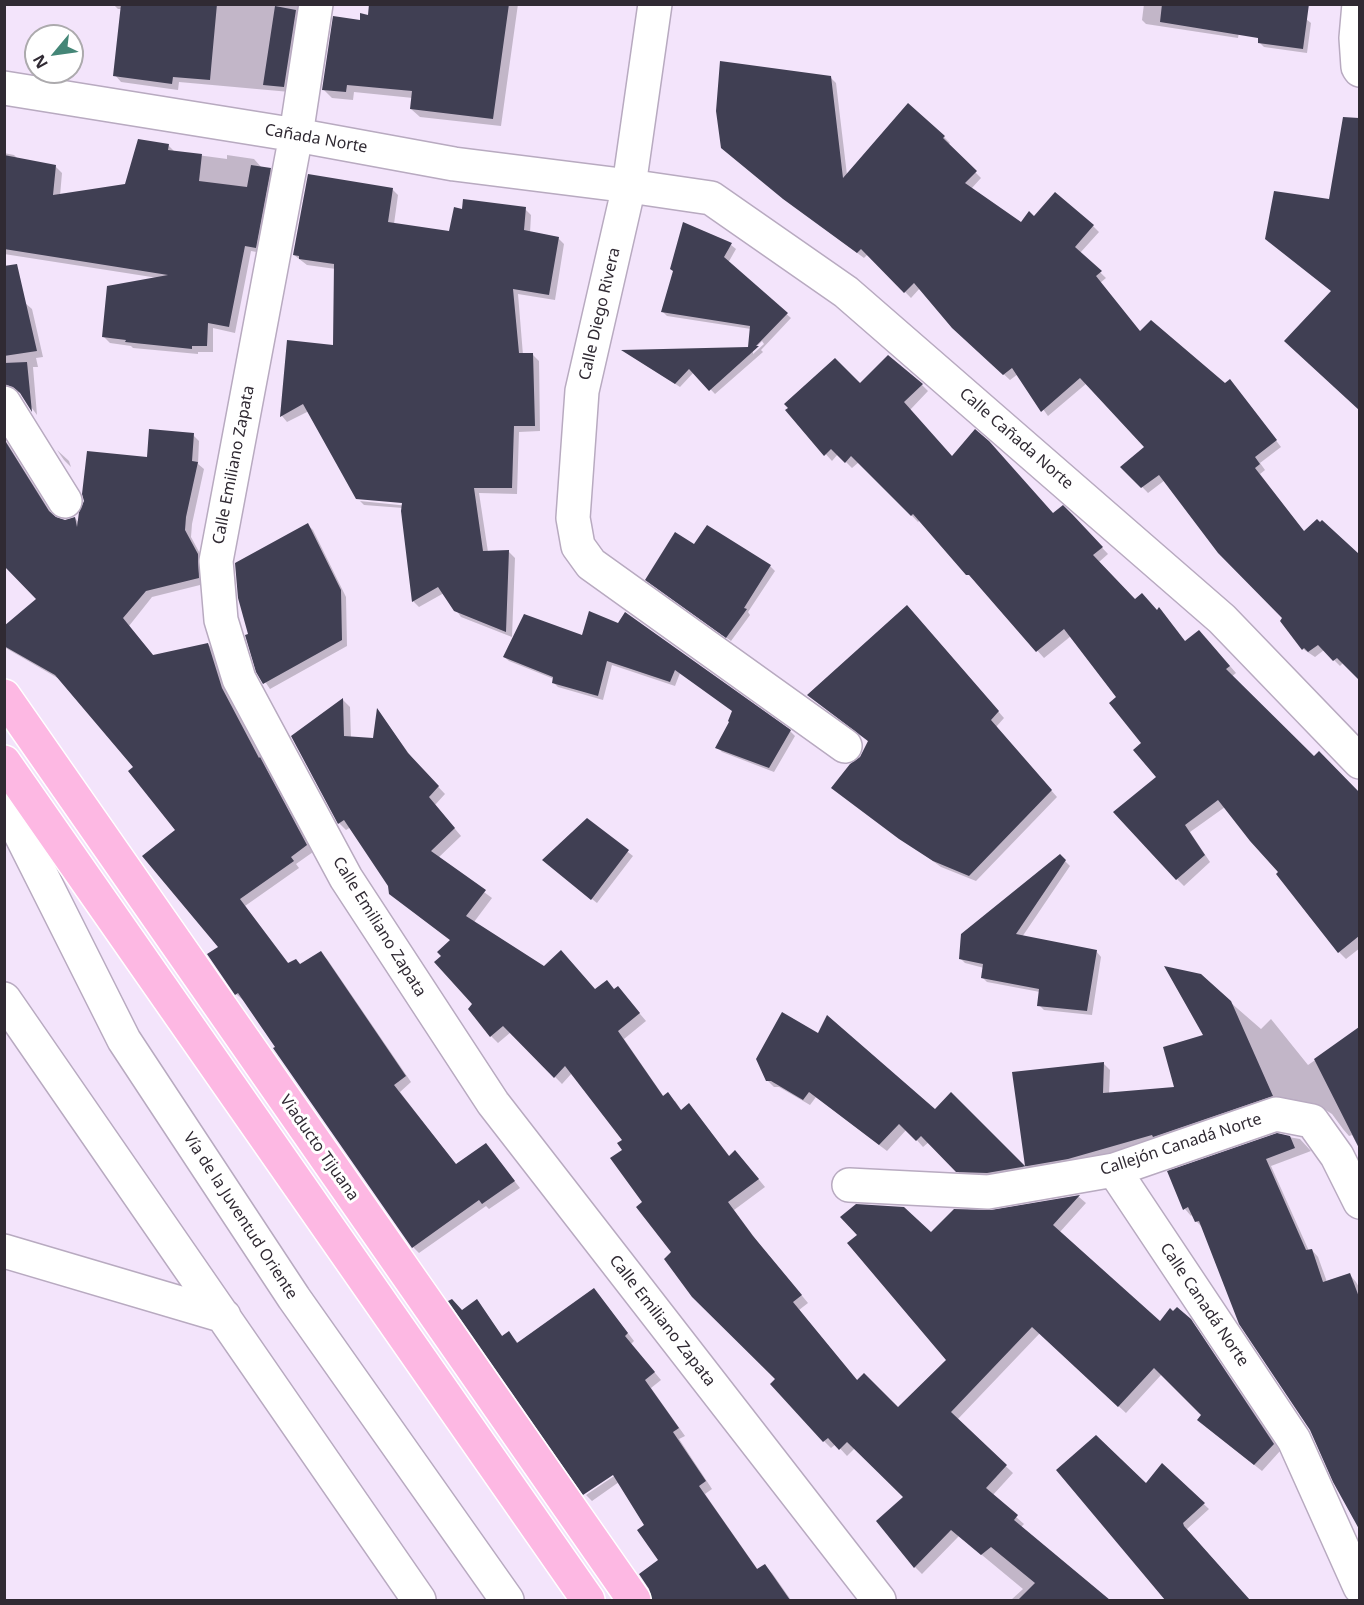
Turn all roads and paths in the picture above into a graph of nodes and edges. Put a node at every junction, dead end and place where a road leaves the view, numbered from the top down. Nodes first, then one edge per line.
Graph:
1 (316, 4) edge
2 (655, 4) edge
3 (1359, 4) edge
4 (1358, 69) edge
5 (4, 88) edge
6 (296, 135) junction
7 (629, 186) junction
8 (4, 403) edge
9 (65, 501) dead end
10 (4, 696) edge
11 (845, 746) dead end
12 (4, 762) edge
13 (1359, 762) edge
14 (4, 812) edge
15 (4, 999) edge
16 (1114, 1170) junction
17 (849, 1185) dead end
18 (1359, 1202) edge
19 (4, 1251) edge
20 (224, 1316) junction
21 (1359, 1587) edge
22 (419, 1600) edge
23 (507, 1600) edge
24 (588, 1600) edge
25 (634, 1600) edge
26 (879, 1600) edge

1 - 6 street, Calle Emiliano Zapata
2 - 7 street, Calle Diego Rivera
3 - 4 street
5 - 6 street, Cañada Norte
6 - 7 street, Cañada Norte
6 - 26 street, Calle Emiliano Zapata
7 - 11 street, Calle Diego Rivera
7 - 13 street, Calle Cañada Norte
8 - 9 street
10 - 25 highway, Viaducto Tijuana
12 - 24 highway
14 - 23 street, Vía de la Juventud Oriente
15 - 20 street
16 - 17 street, Callejón Canadá Norte
16 - 18 street, Callejón Canadá Norte
16 - 21 street, Calle Canadá Norte
19 - 20 street
20 - 22 street

